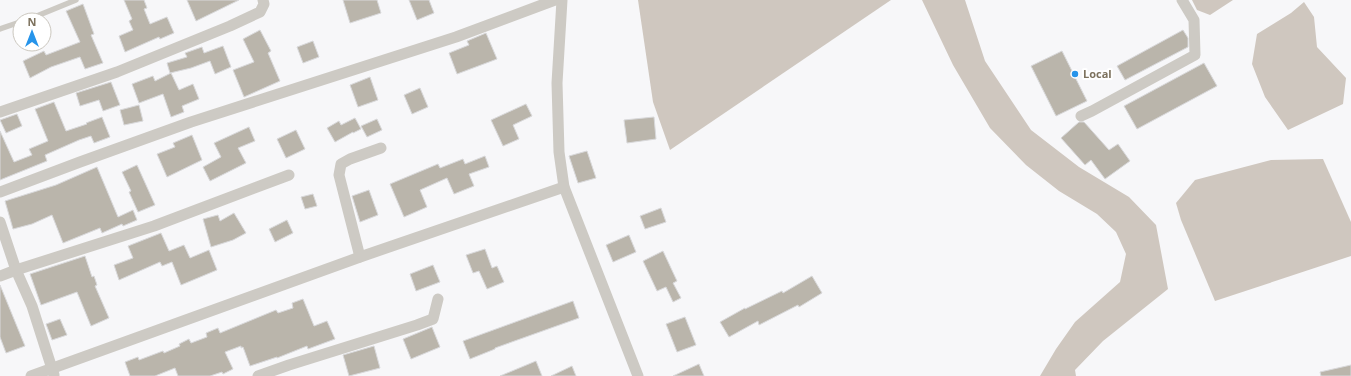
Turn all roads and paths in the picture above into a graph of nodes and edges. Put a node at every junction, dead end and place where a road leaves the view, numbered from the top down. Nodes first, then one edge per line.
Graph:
1 (76, 0) edge
2 (263, 0) edge
3 (555, 0) edge
4 (562, 0) edge
5 (1182, 0) edge
6 (47, 12) edge
7 (12, 25) edge
8 (0, 29) edge
9 (0, 112) edge
10 (1081, 116) dead end
11 (381, 148) dead end
12 (289, 175) dead end
13 (564, 187) junction
14 (0, 192) edge
15 (0, 222) edge
16 (360, 257) junction
17 (16, 270) junction
18 (0, 276) edge
19 (438, 299) dead end
20 (53, 373) edge
21 (31, 376) edge
22 (258, 376) edge
23 (638, 376) edge

1 - 6 lane
2 - 9 street
3 - 14 street
4 - 13 street
5 - 10 street
7 - 8 lane
11 - 16 street
12 - 17 street
13 - 16 street
13 - 23 street
15 - 17 street
16 - 20 street
17 - 18 street
17 - 20 street
19 - 22 street
20 - 21 street

